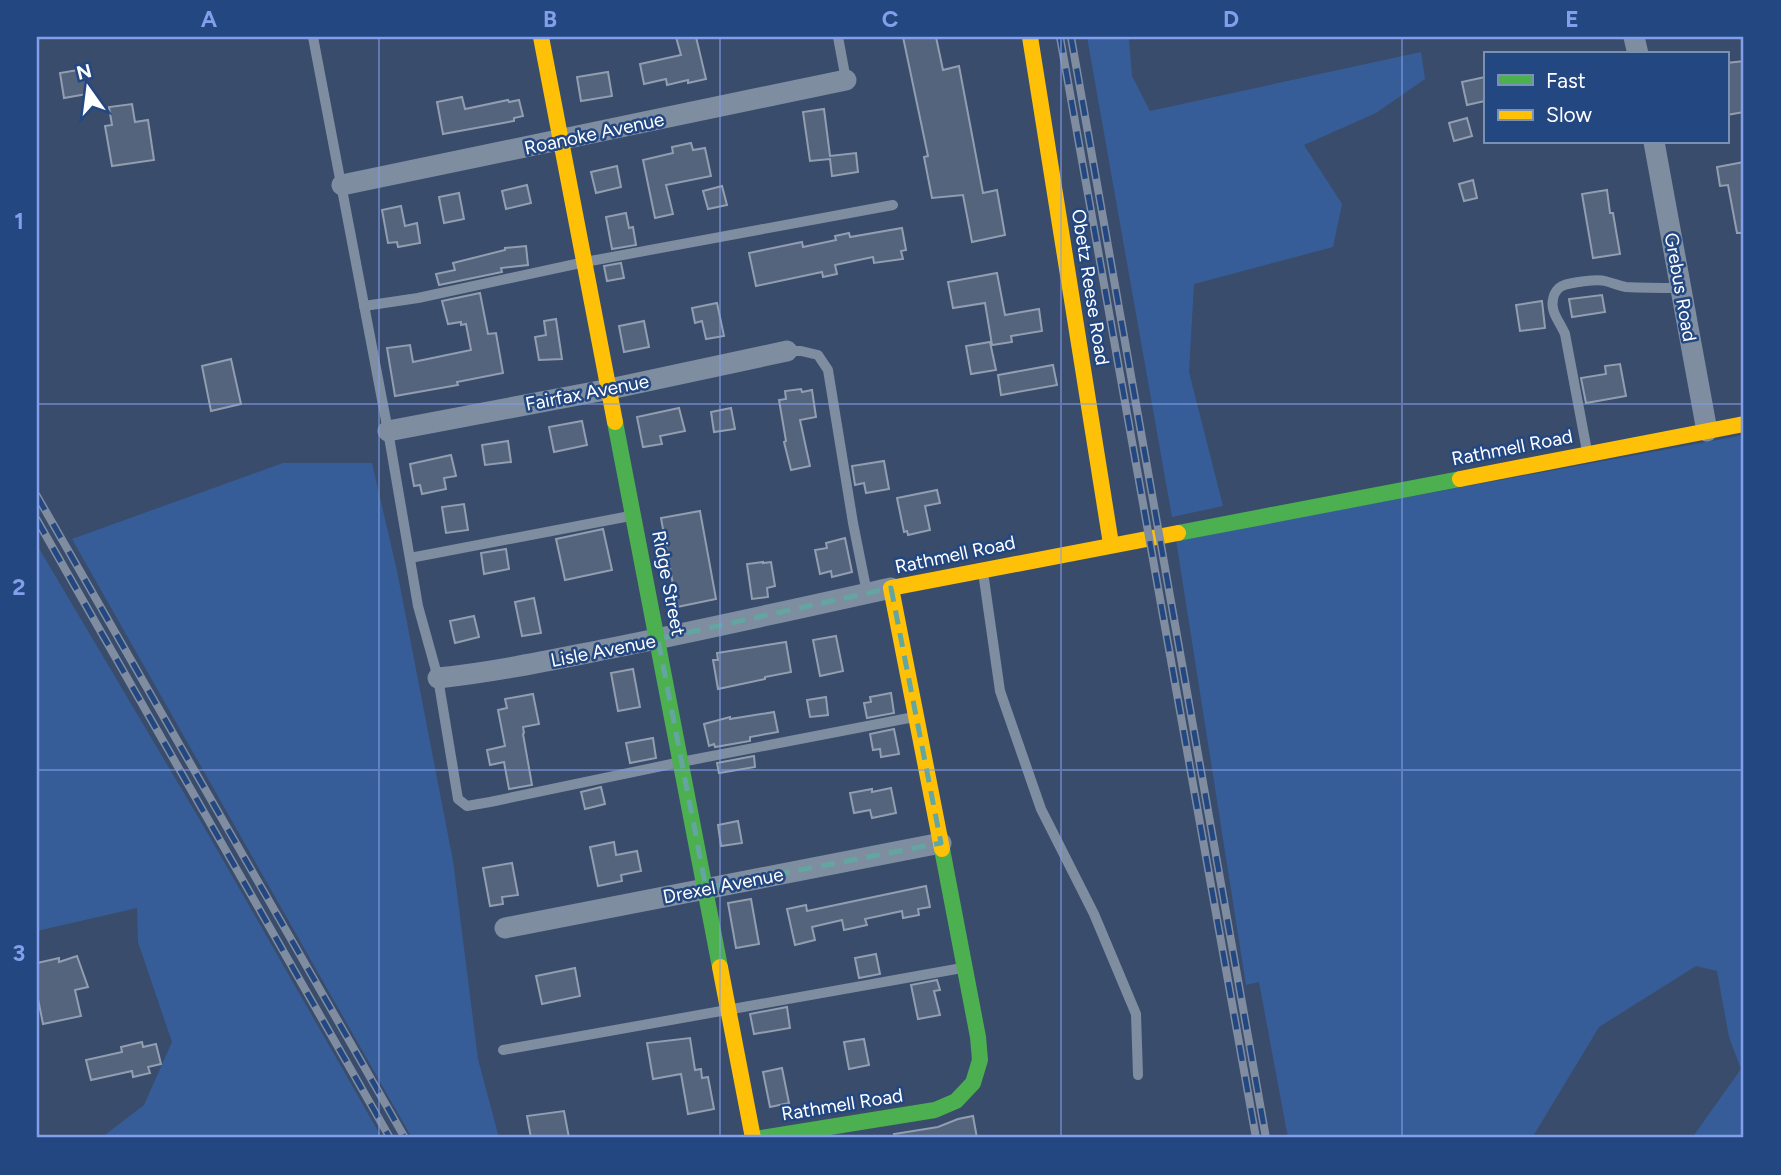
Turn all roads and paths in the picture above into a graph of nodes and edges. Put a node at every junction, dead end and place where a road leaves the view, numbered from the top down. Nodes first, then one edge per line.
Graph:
1 (313, 37) edge
2 (541, 37) edge
3 (838, 37) edge
4 (1030, 37) edge
5 (846, 80) joint
6 (561, 140) junction
7 (1654, 144) edge
8 (342, 185) junction
9 (893, 205) dead end
10 (585, 262) junction
11 (1681, 288) junction
12 (364, 306) junction
13 (787, 351) joint
14 (610, 388) junction
15 (1744, 424) edge
16 (388, 431) junction
17 (1707, 431) junction
18 (1588, 454) junction
19 (634, 515) junction
20 (1111, 544) junction
21 (410, 558) junction
22 (982, 569) junction
23 (891, 588) junction
24 (867, 593) junction
25 (658, 639) junction
26 (438, 678) junction
27 (916, 717) junction
28 (681, 762) junction
29 (941, 843) junction
30 (706, 888) junction
31 (505, 928) dead end
32 (965, 968) junction
33 (729, 1010) junction
34 (503, 1050) dead end
35 (1139, 1075) dead end
36 (753, 1138) edge
37 (761, 1138) edge

1 - 8 lane
2 - 6 street, Ridge Street
3 - 5 lane
4 - 20 street, Obetz Reese Road
5 - 6 street, Roanoke Avenue
6 - 8 street, Roanoke Avenue
6 - 10 street, Ridge Street
7 - 11 street, Grebus Road
8 - 12 lane
9 - 10 lane
10 - 12 lane
10 - 14 street, Ridge Street
11 - 17 street, Grebus Road
11 - 18 lane
12 - 16 lane
13 - 14 street, Fairfax Avenue
13 - 24 lane
14 - 16 street, Fairfax Avenue
14 - 19 street, Ridge Street
15 - 17 street, Rathmell Road
16 - 21 lane
17 - 18 street, Rathmell Road
18 - 20 street, Rathmell Road
19 - 21 lane
19 - 25 street, Ridge Street
20 - 22 street, Rathmell Road
21 - 26 lane
22 - 23 street, Rathmell Road
22 - 35 lane
23 - 24 street, Lisle Avenue
23 - 27 street, Rathmell Road
24 - 25 street, Lisle Avenue
25 - 26 street, Lisle Avenue
25 - 28 street, Ridge Street
26 - 28 lane
27 - 28 lane
27 - 29 street, Rathmell Road
28 - 30 street, Ridge Street
29 - 30 street, Drexel Avenue
29 - 32 street, Rathmell Road
30 - 31 street, Drexel Avenue
30 - 33 street, Ridge Street
32 - 33 lane
32 - 37 street, Rathmell Road
33 - 34 lane
33 - 36 street, Ridge Street

